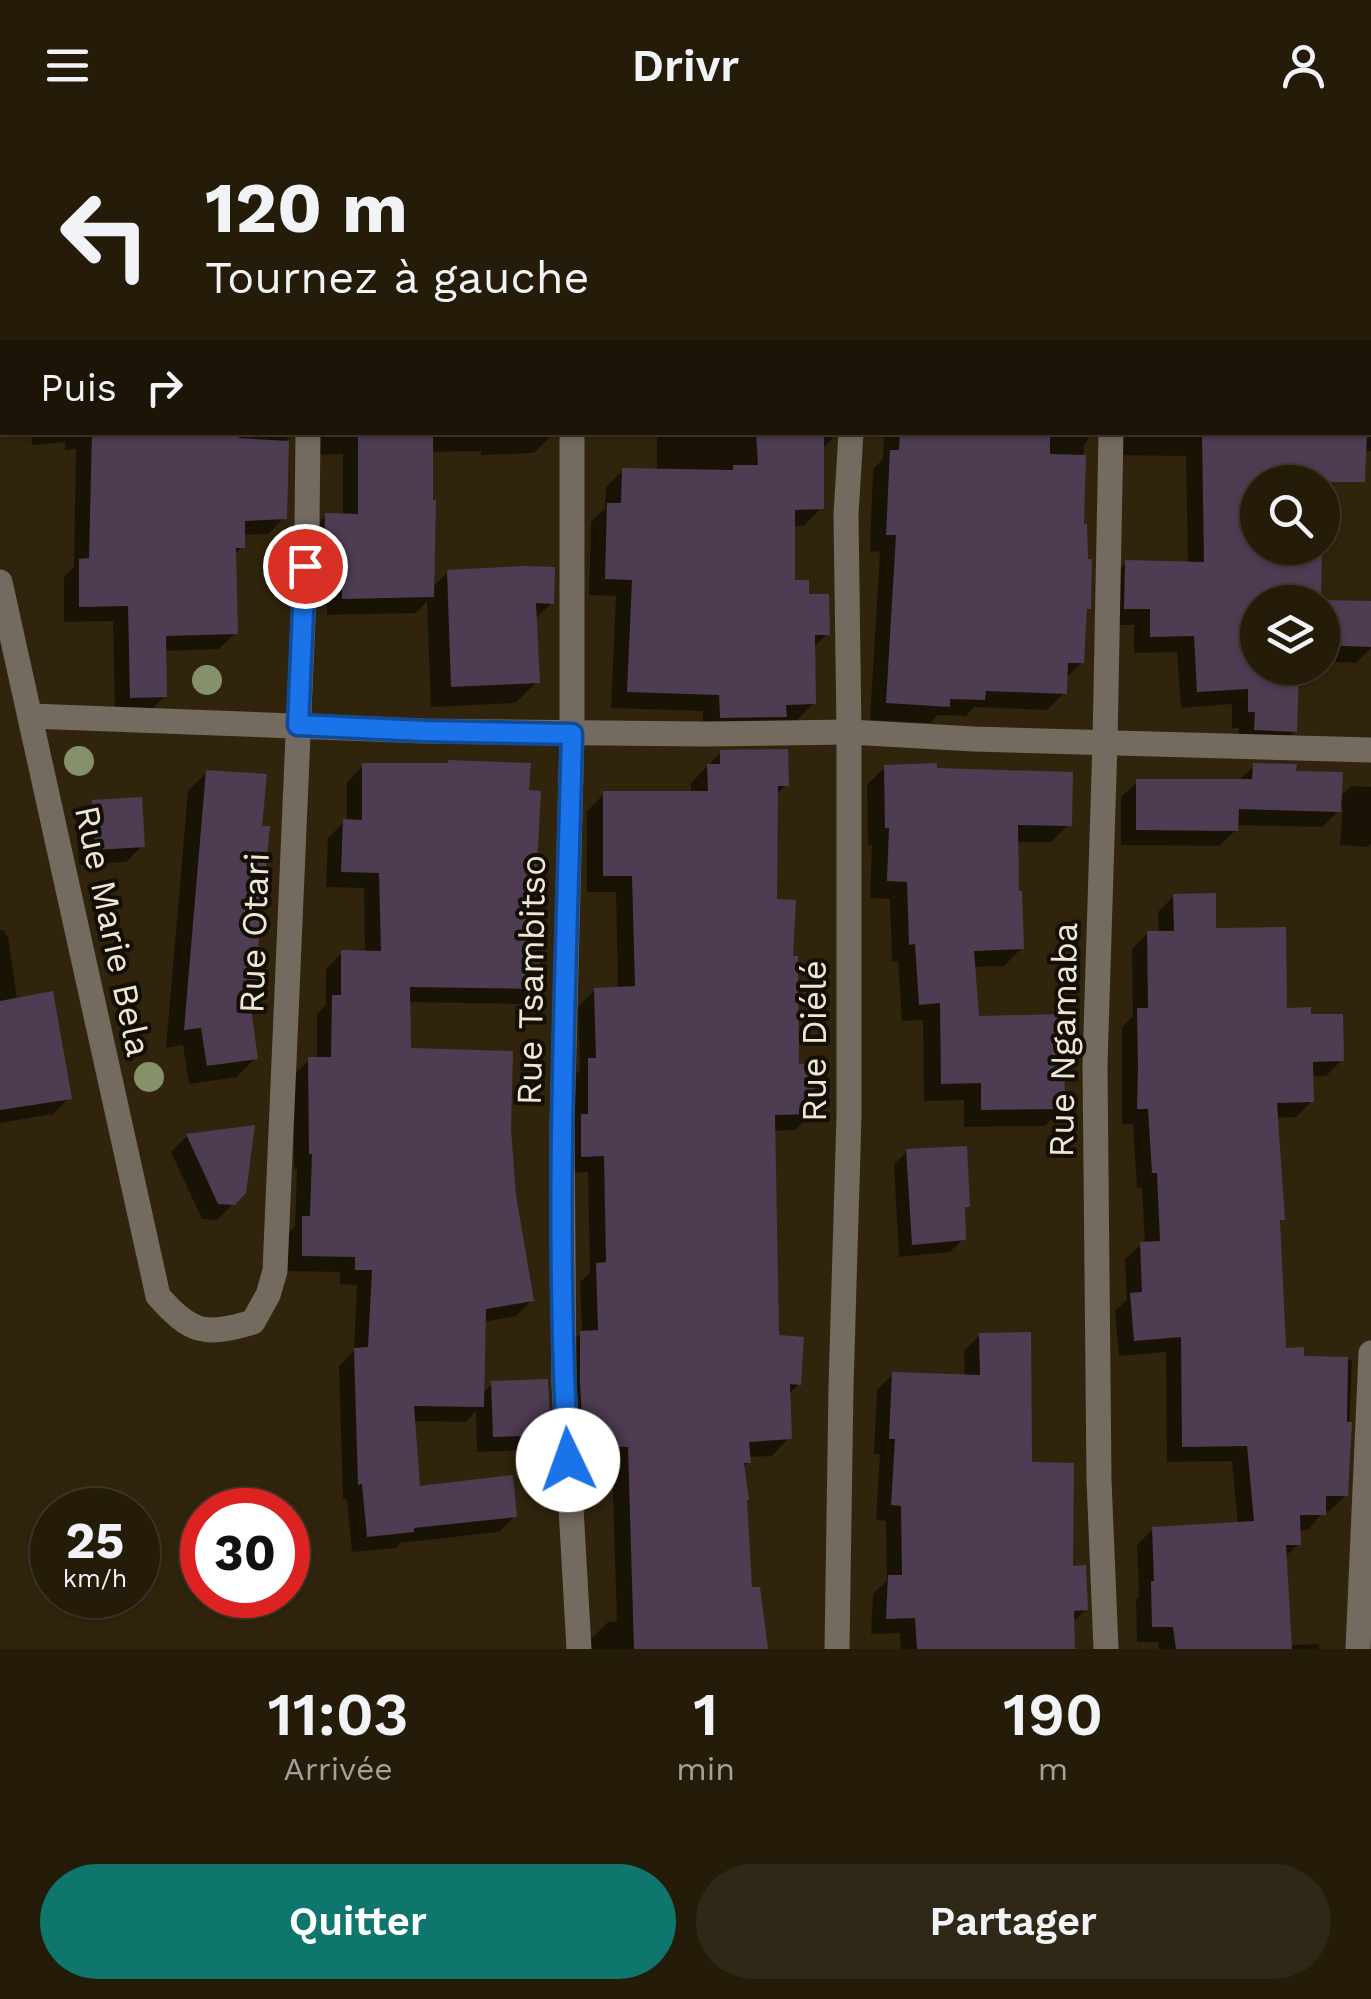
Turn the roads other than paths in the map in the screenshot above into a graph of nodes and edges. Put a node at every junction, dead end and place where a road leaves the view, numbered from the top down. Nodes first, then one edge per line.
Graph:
1 (308, 435) edge
2 (572, 435) edge
3 (850, 435) edge
4 (1111, 435) edge
5 (0, 582) edge
6 (30, 716) junction
7 (298, 725) junction
8 (850, 732) junction
9 (572, 734) junction
10 (1105, 742) junction
11 (1371, 750) edge
12 (158, 1296) joint
13 (1371, 1353) edge
14 (579, 1649) edge
15 (837, 1649) edge
16 (1106, 1649) edge
17 (1358, 1649) edge

1 - 7 street, Rue Otari
2 - 9 street, Rue Tsambitso
3 - 8 street, Rue Diélé
4 - 10 street, Rue Ngamaba
5 - 6 street, Rue Marie Bela
6 - 7 street
6 - 12 street, Rue Marie Bela
7 - 9 street
7 - 12 street, Rue Otari
8 - 9 street
8 - 10 street
8 - 15 street, Rue Diélé
9 - 14 street, Rue Tsambitso
10 - 11 street
10 - 16 street, Rue Ngamaba
13 - 17 street

